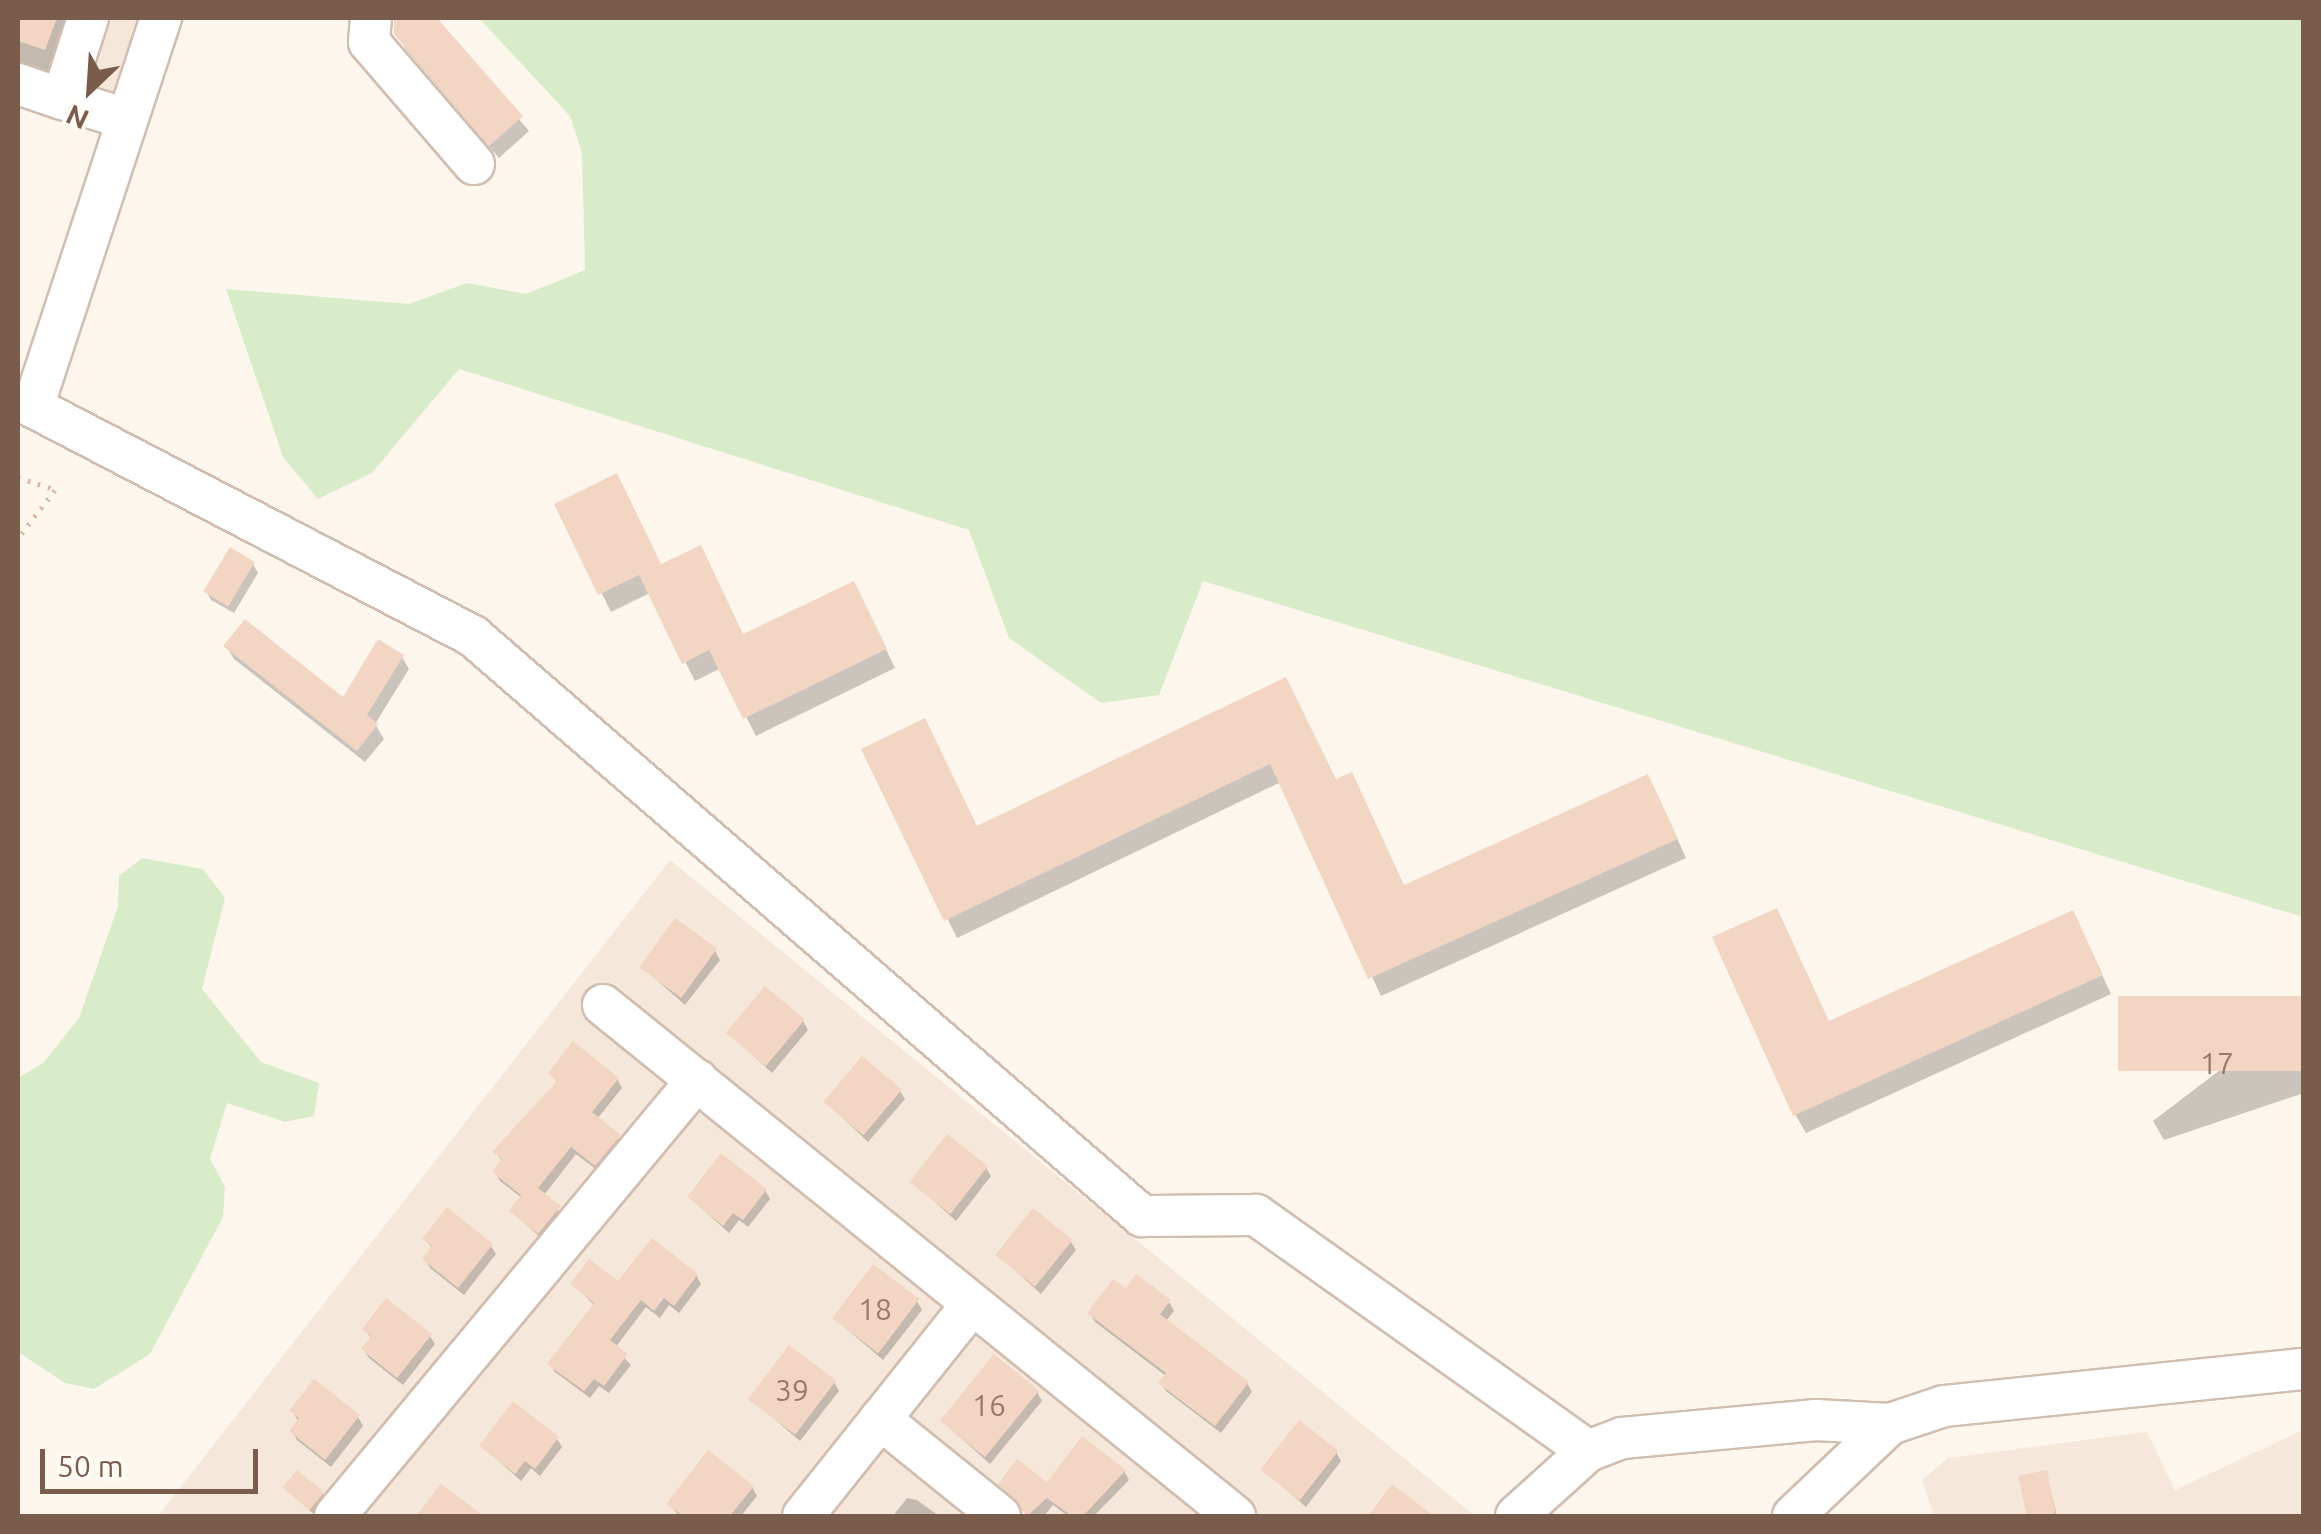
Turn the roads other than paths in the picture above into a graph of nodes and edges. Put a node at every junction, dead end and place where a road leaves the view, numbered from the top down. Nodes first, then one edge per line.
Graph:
1 (88, 18) edge
2 (161, 18) edge
3 (371, 18) edge
4 (18, 84) edge
5 (62, 98) junction
6 (127, 120) junction
7 (474, 164) dead end
8 (26, 408) edge
9 (603, 1005) dead end
10 (697, 1080) junction
11 (972, 1304) junction
12 (2304, 1369) edge
13 (880, 1420) junction
14 (1890, 1424) junction
15 (1588, 1451) junction
16 (1545, 1509) edge
17 (335, 1516) edge
18 (803, 1516) edge
19 (1000, 1516) edge
20 (1234, 1516) edge
21 (1792, 1516) edge

1 - 5 street
2 - 6 street
3 - 7 street
4 - 5 street
5 - 6 street
6 - 8 street
8 - 15 street
9 - 10 street
10 - 11 street
10 - 17 street
11 - 13 street
11 - 20 street
12 - 14 street
13 - 18 street
13 - 19 street
14 - 15 street
14 - 21 street
15 - 16 street

